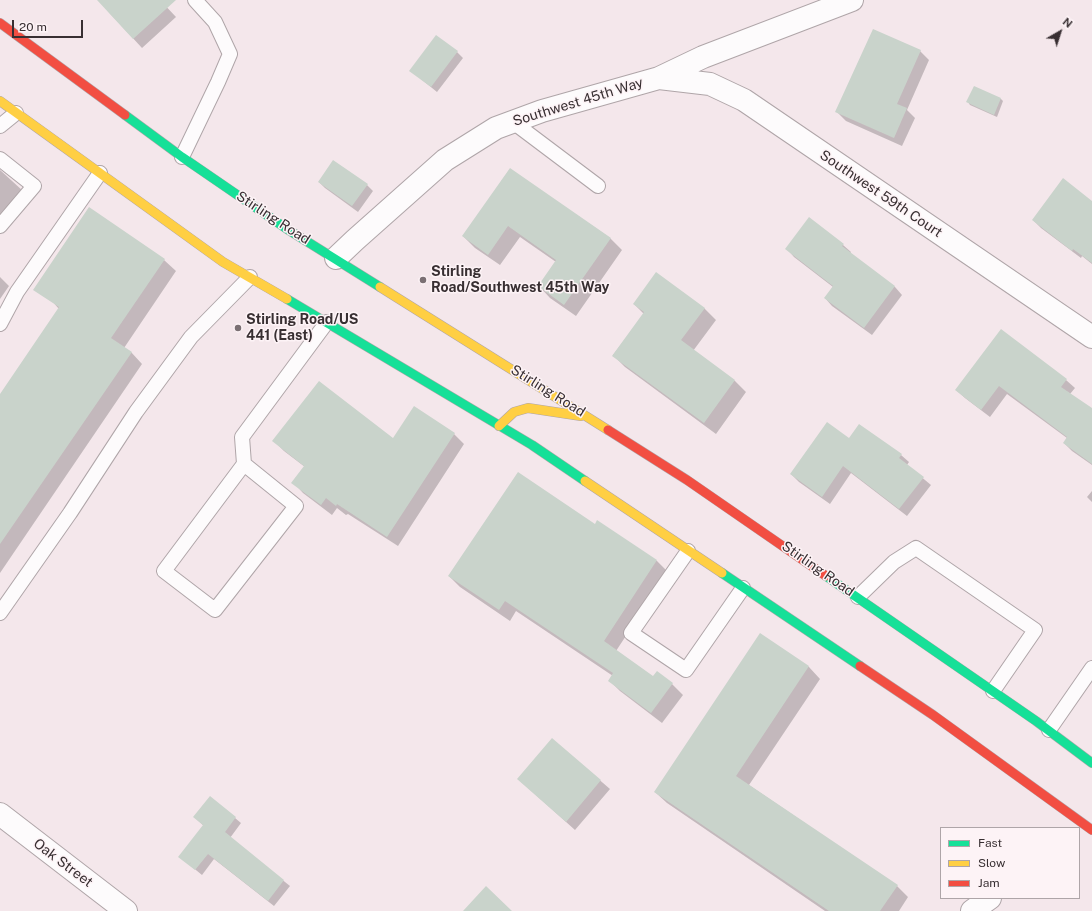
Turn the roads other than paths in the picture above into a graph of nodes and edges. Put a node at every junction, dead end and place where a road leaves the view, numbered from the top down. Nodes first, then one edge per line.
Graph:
1 (195, 0) edge
2 (852, 0) edge
3 (0, 23) edge
4 (659, 78) junction
5 (0, 102) edge
6 (16, 113) junction
7 (513, 122) junction
8 (0, 126) edge
9 (182, 157) junction
10 (0, 159) edge
11 (100, 173) junction
12 (598, 186) dead end
13 (0, 226) edge
14 (336, 258) junction
15 (250, 278) junction
16 (327, 322) junction
17 (0, 324) edge
18 (1092, 337) edge
19 (590, 418) junction
20 (499, 426) junction
21 (244, 464) junction
22 (688, 551) junction
23 (743, 588) junction
24 (858, 597) junction
25 (0, 613) edge
26 (1092, 668) edge
27 (994, 691) junction
28 (1049, 730) junction
29 (1092, 763) edge
30 (0, 814) edge
31 (1080, 826) edge
32 (989, 899) edge
33 (126, 911) edge
34 (972, 911) edge

1 - 9 lane
2 - 4 street, Southwest 45th Way
3 - 9 main road, Stirling Road
4 - 7 street, Southwest 45th Way
4 - 18 street, Southwest 59th Court
5 - 6 main road
6 - 8 lane
6 - 11 main road
7 - 12 lane
7 - 14 street, Southwest 45th Way
9 - 14 main road, Stirling Road
10 - 13 lane
11 - 15 main road
11 - 17 lane
14 - 19 main road, Stirling Road
15 - 16 main road
15 - 25 lane
16 - 20 main road
16 - 21 lane
19 - 20 main road
19 - 24 main road, Stirling Road
20 - 22 main road
21 - 21 lane
22 - 23 main road
22 - 23 lane
23 - 31 main road
24 - 27 main road, Stirling Road
24 - 27 lane
26 - 28 lane
27 - 28 main road, Stirling Road
28 - 29 main road, Stirling Road
30 - 33 street, Oak Street
32 - 34 street

